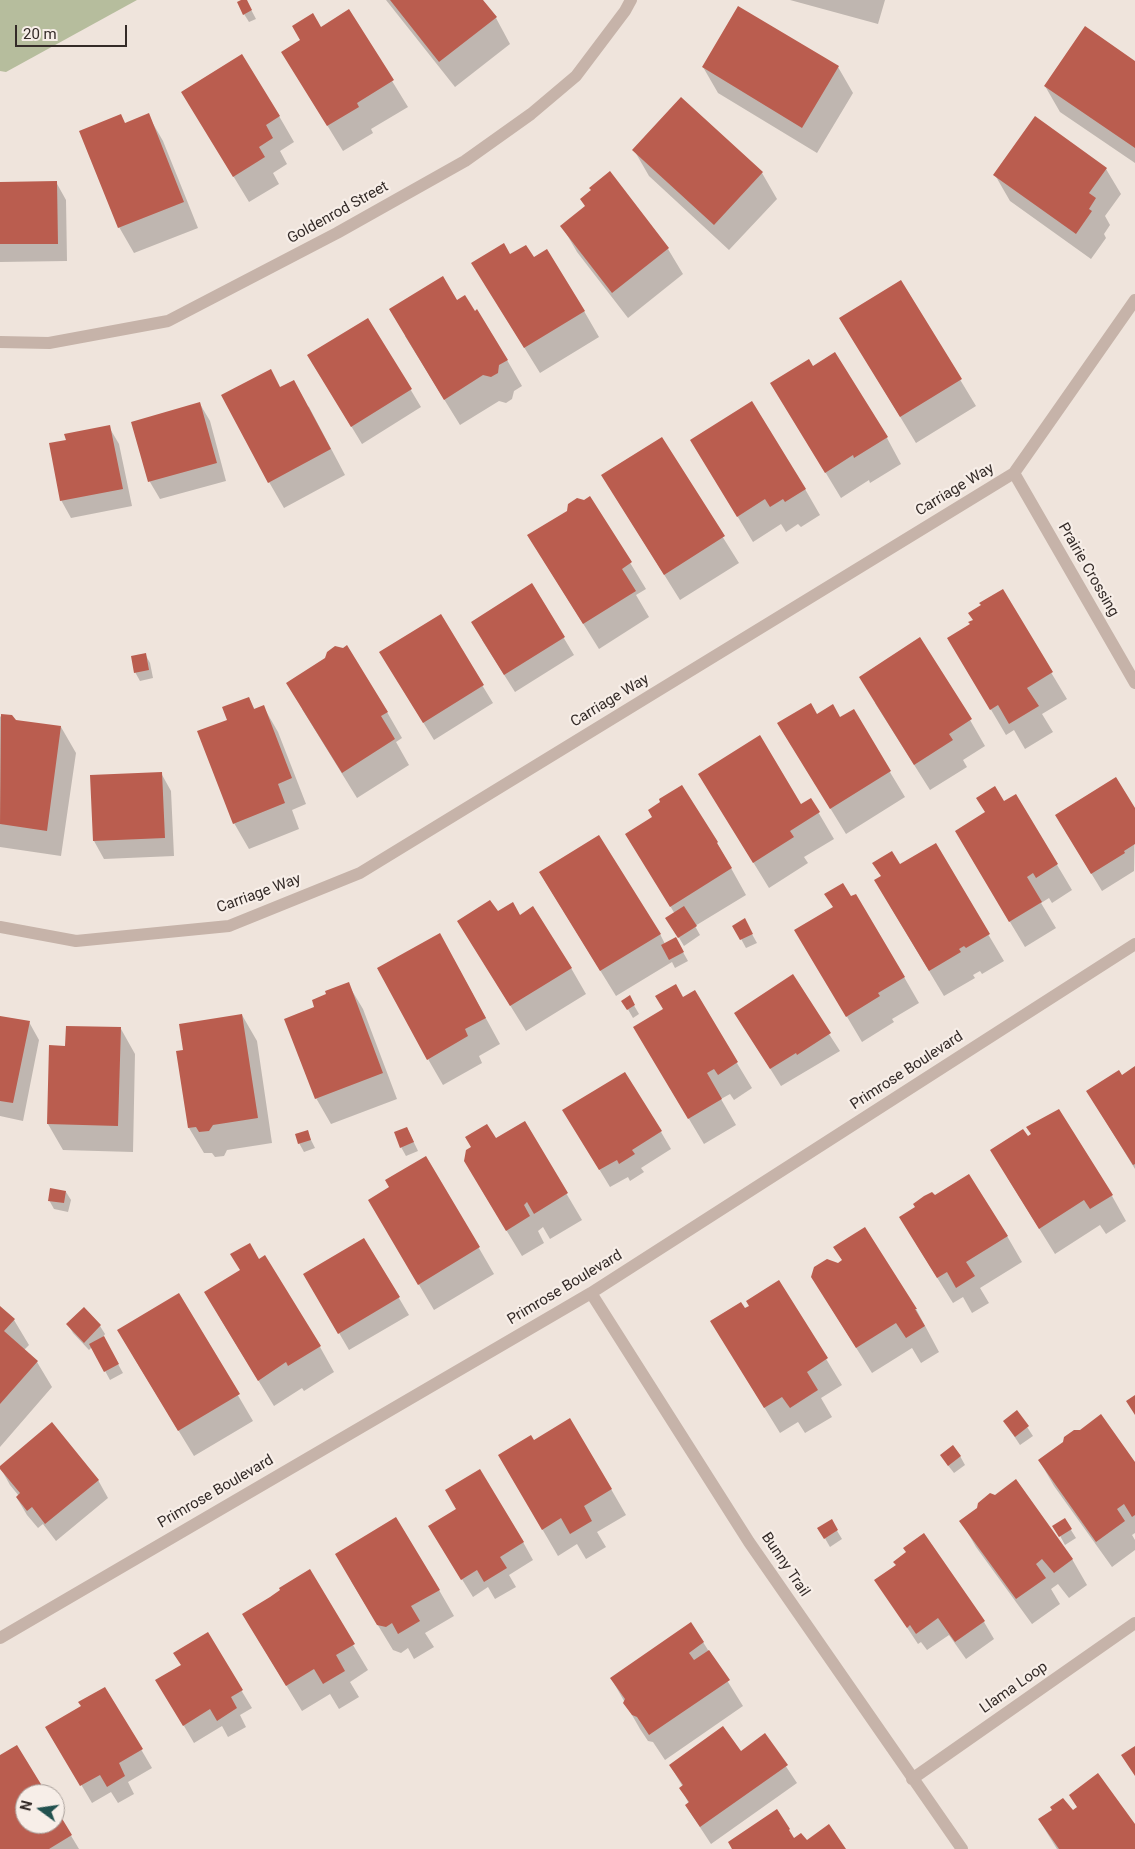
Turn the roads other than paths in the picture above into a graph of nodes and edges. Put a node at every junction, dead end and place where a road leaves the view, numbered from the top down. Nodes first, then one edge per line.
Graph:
1 (631, 0) edge
2 (1135, 300) edge
3 (0, 342) edge
4 (1014, 473) junction
5 (1135, 683) edge
6 (0, 926) edge
7 (1135, 944) edge
8 (591, 1293) junction
9 (1135, 1623) edge
10 (2, 1632) edge
11 (912, 1779) junction
12 (962, 1849) edge

1 - 3 street, Goldenrod Street
2 - 4 street, Carriage Way
4 - 5 street, Prairie Crossing
4 - 6 street, Carriage Way
7 - 8 street, Primrose Boulevard
8 - 10 street, Primrose Boulevard
8 - 11 street, Bunny Trail
9 - 11 street, Llama Loop
11 - 12 street, Bunny Trail

